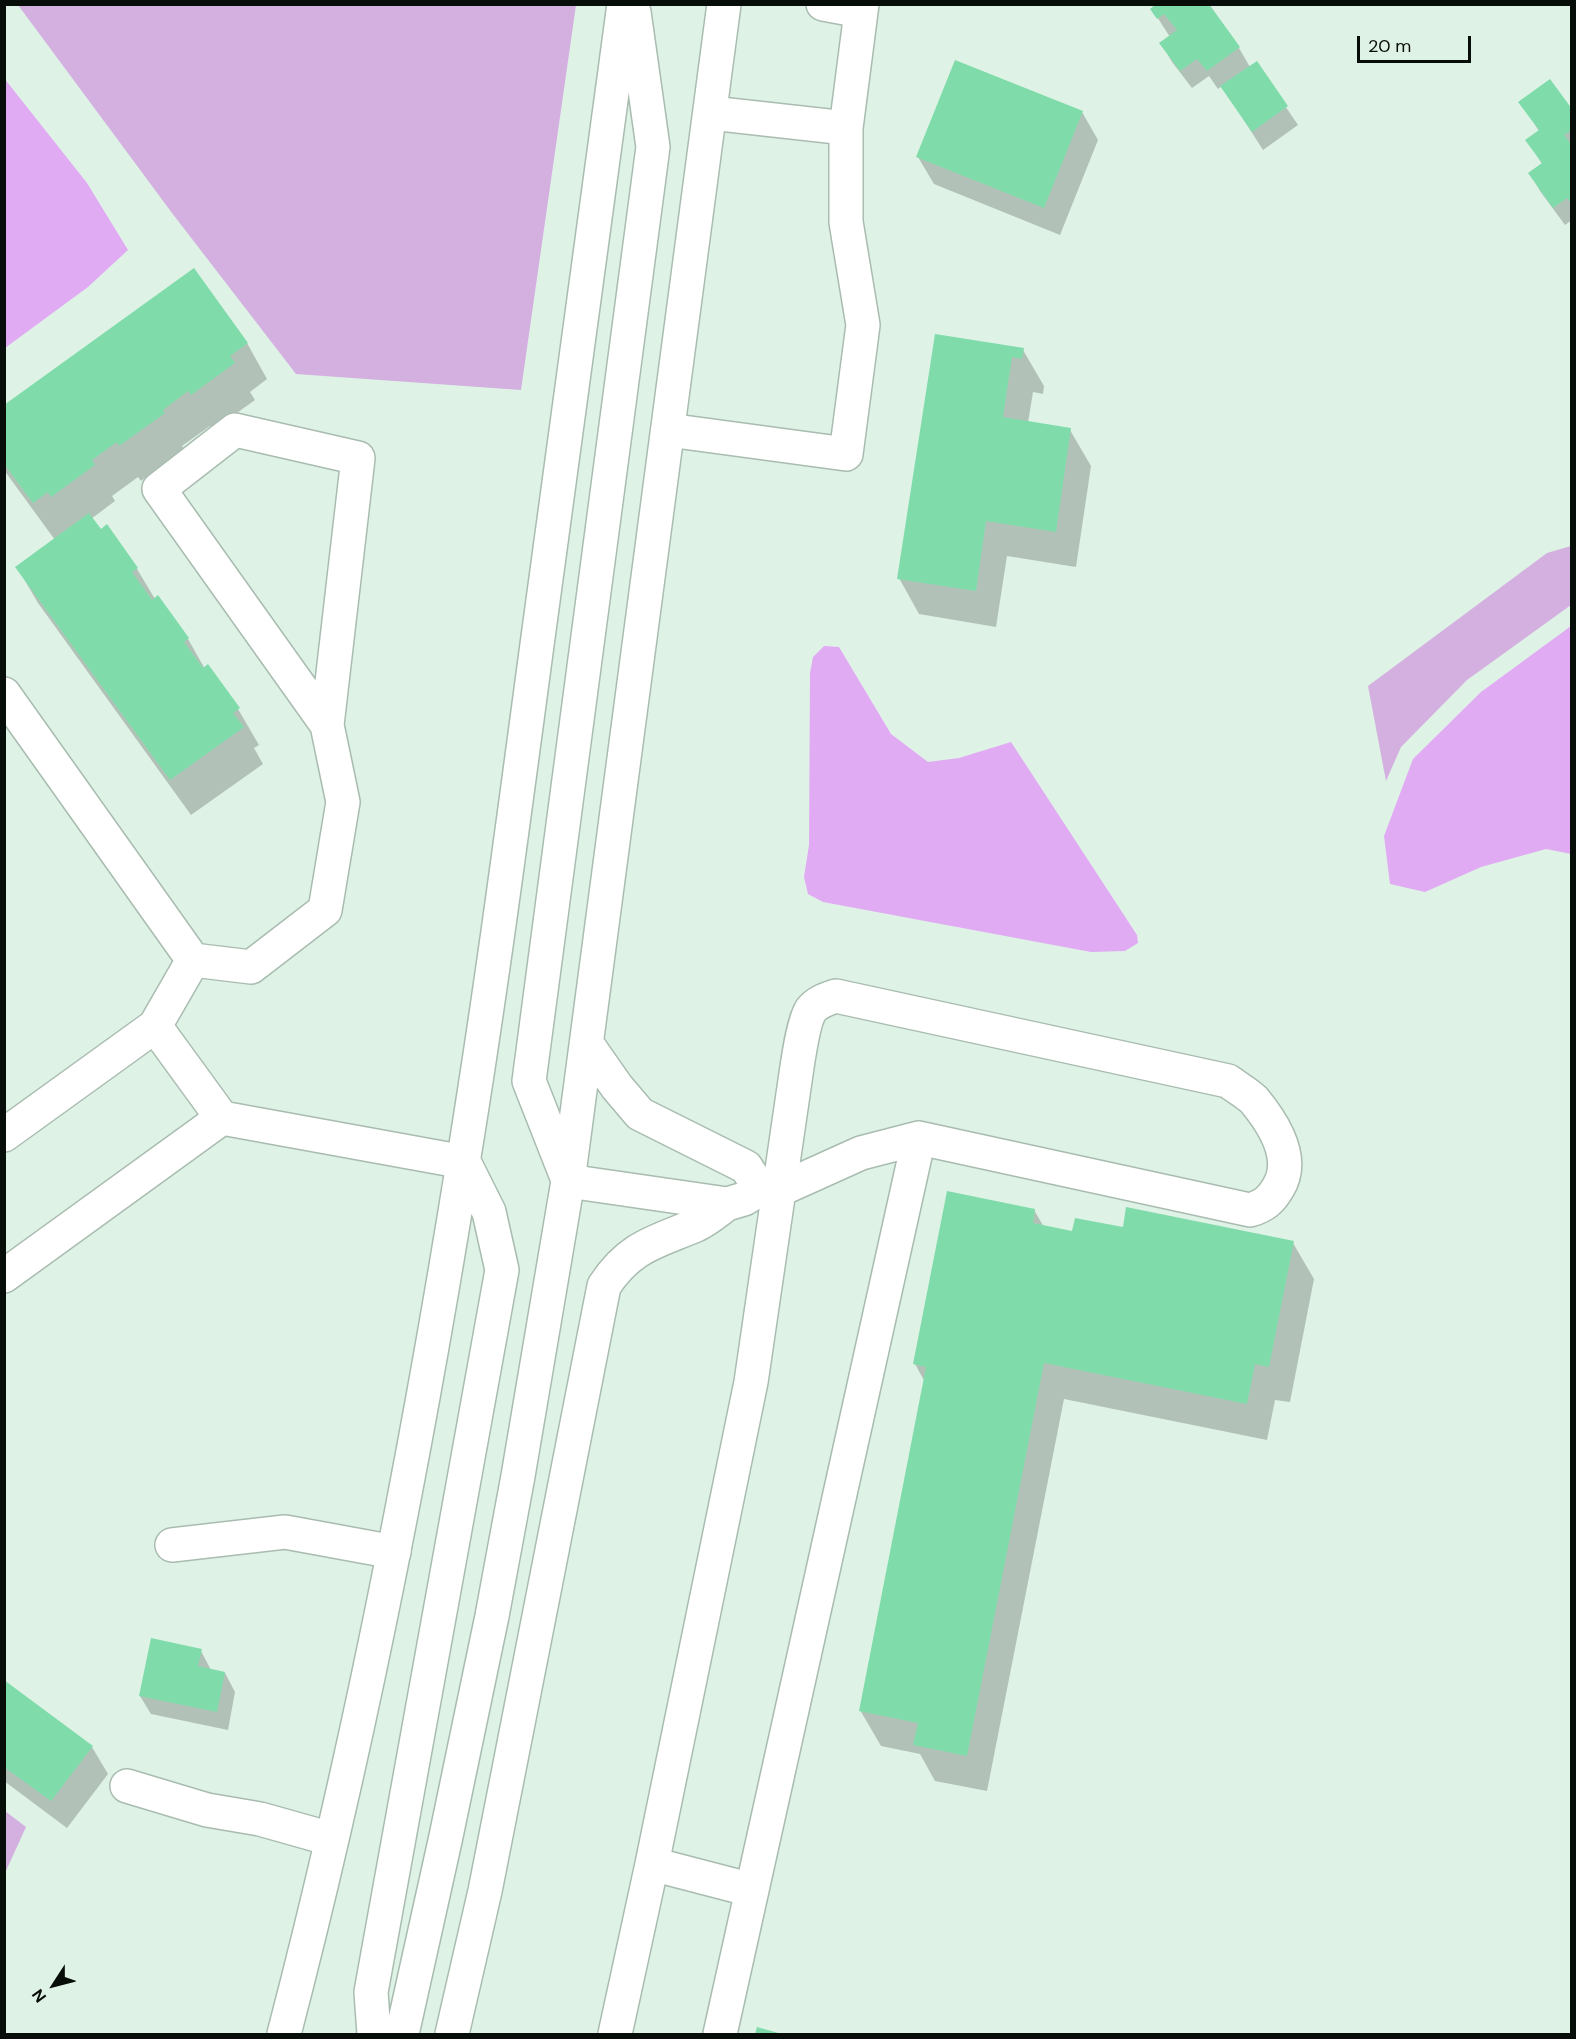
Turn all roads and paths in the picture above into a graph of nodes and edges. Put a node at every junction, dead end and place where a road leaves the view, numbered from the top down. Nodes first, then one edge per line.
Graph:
1 (624, 4) edge
2 (633, 4) edge
3 (724, 4) edge
4 (823, 4) edge
5 (861, 8) edge
6 (711, 113) junction
7 (846, 128) junction
8 (668, 430) junction
9 (4, 694) edge
10 (327, 724) junction
11 (192, 960) junction
12 (154, 1026) junction
13 (586, 1044) junction
14 (222, 1118) junction
15 (4, 1135) edge
16 (919, 1138) junction
17 (464, 1162) junction
18 (568, 1181) junction
19 (769, 1190) junction
20 (728, 1204) junction
21 (4, 1276) edge
22 (172, 1545) dead end
23 (394, 1552) junction
24 (127, 1786) dead end
25 (331, 1839) junction
26 (652, 1863) junction
27 (752, 1890) junction
28 (284, 2034) edge
29 (374, 2034) edge
30 (402, 2034) edge
31 (452, 2034) edge
32 (615, 2034) edge
33 (720, 2034) edge

1 - 17 main road
2 - 18 main road
3 - 6 main road
4 - 5 main road
5 - 7 main road
6 - 7 main road
6 - 8 main road
7 - 8 main road
8 - 13 main road
9 - 11 main road
10 - 10 main road
10 - 11 main road
11 - 12 main road
12 - 14 main road
12 - 15 main road
13 - 18 main road
13 - 19 main road
14 - 17 main road
14 - 21 main road
16 - 19 main road
16 - 19 main road
16 - 27 main road
17 - 23 main road
17 - 29 main road
18 - 20 main road
18 - 30 main road
19 - 20 main road
19 - 26 main road
20 - 31 main road
22 - 23 main road
23 - 25 main road
24 - 25 main road
25 - 28 main road
26 - 27 main road
26 - 32 main road
27 - 33 main road

